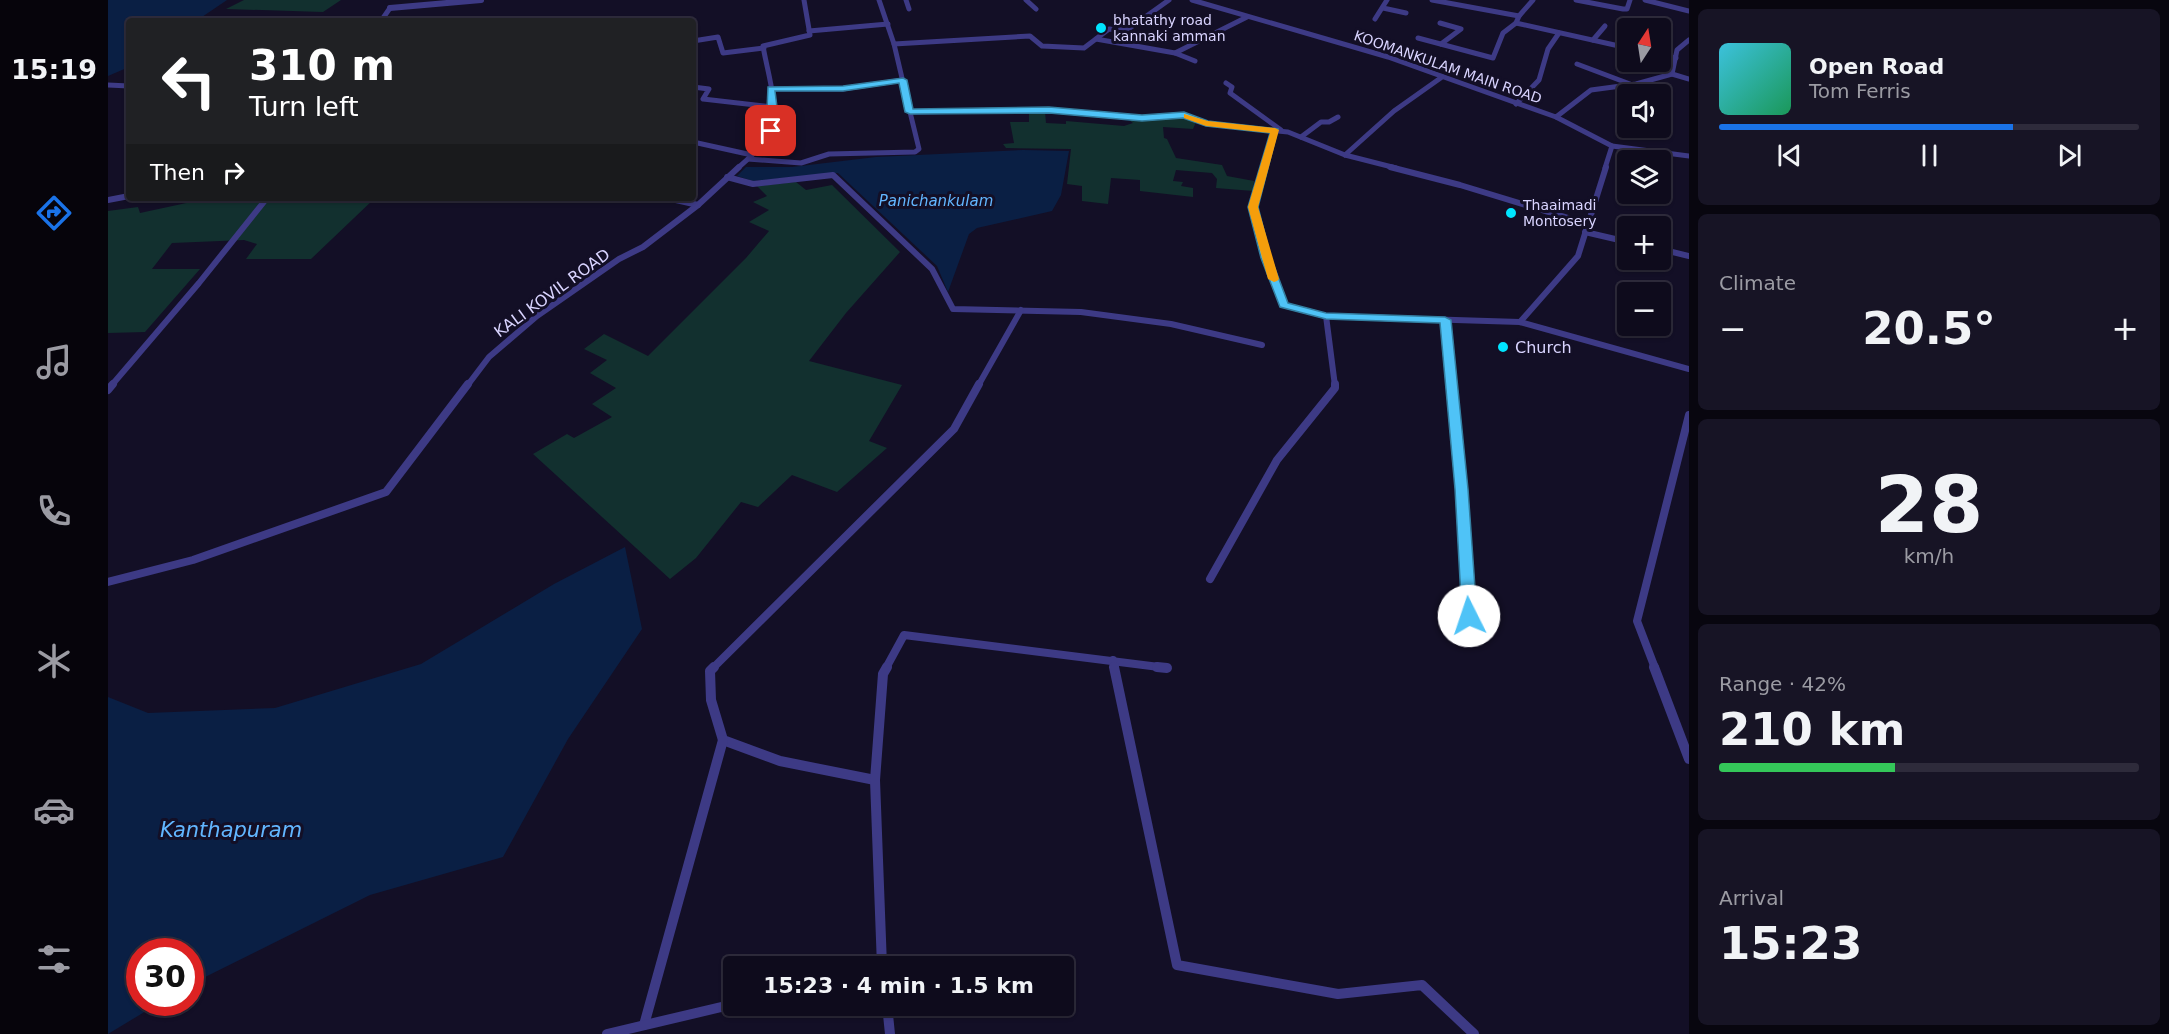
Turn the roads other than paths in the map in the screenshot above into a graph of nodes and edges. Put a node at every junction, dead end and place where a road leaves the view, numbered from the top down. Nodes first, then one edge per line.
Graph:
1 (394, 0) edge
2 (481, 0) edge
3 (804, 0) edge
4 (879, 0) edge
5 (906, 0) edge
6 (1026, 0) edge
7 (1169, 0) edge
8 (1192, 0) edge
9 (1387, 0) edge
10 (1432, 0) edge
11 (1497, 0) edge
12 (1533, 0) edge
13 (1576, 0) edge
14 (1630, 0) edge
15 (1645, 0) edge
16 (390, 8) junction
17 (1383, 8) junction
18 (909, 9) dead end
19 (1036, 9) dead end
20 (1491, 10) junction
21 (1689, 11) edge
22 (1406, 13) dead end
23 (1519, 16) junction
24 (1247, 17) junction
25 (383, 18) edge
26 (1375, 18) dead end
27 (1440, 23) dead end
28 (1516, 23) junction
29 (888, 24) junction
30 (1605, 26) dead end
31 (809, 31) junction
32 (1559, 33) junction
33 (1419, 38) dead end
34 (1096, 39) junction
35 (1593, 40) junction
36 (696, 41) edge
37 (1688, 41) edge
38 (894, 44) junction
39 (1441, 44) junction
40 (1617, 45) edge
41 (764, 48) junction
42 (1175, 53) junction
43 (1671, 57) edge
44 (1676, 58) junction
45 (1195, 61) dead end
46 (1577, 64) dead end
47 (1672, 74) junction
48 (1442, 77) junction
49 (1689, 79) edge
50 (903, 80) junction
51 (1226, 83) dead end
52 (1632, 84) joint
53 (108, 85) edge
54 (126, 86) edge
55 (1617, 86) edge
56 (696, 87) edge
57 (771, 89) junction
58 (1516, 104) junction
59 (773, 107) junction
60 (910, 112) junction
61 (1338, 117) dead end
62 (1556, 117) junction
63 (1275, 130) junction
64 (1283, 132) junction
65 (1301, 137) junction
66 (696, 143) edge
67 (1612, 146) junction
68 (1345, 154) junction
69 (1689, 156) edge
70 (750, 157) junction
71 (727, 177) junction
72 (126, 197) edge
73 (108, 200) edge
74 (265, 201) edge
75 (680, 201) edge
76 (698, 205) junction
77 (1588, 224) junction
78 (1585, 231) junction
79 (1617, 239) edge
80 (1671, 252) edge
81 (1689, 256) edge
82 (1021, 310) junction
83 (1326, 316) junction
84 (1445, 320) junction
85 (1520, 322) junction
86 (1262, 345) dead end
87 (1689, 369) edge
88 (108, 390) edge
89 (1689, 415) edge
90 (1210, 579) dead end
91 (108, 582) edge
92 (1469, 616) dead end
93 (1113, 660) junction
94 (1167, 668) dead end
95 (1684, 732) edge
96 (723, 740) junction
97 (1689, 759) edge
98 (875, 780) junction
99 (882, 956) edge
100 (723, 1007) edge
101 (888, 1016) edge
102 (644, 1025) junction
103 (607, 1034) edge
104 (890, 1034) edge
105 (1474, 1034) edge

1 - 16 street
2 - 16 street
3 - 31 street
4 - 29 street
5 - 18 street
6 - 19 street
7 - 34 street
8 - 24 street, KOOMANKULAM MAIN ROAD
9 - 17 street
10 - 20 street
11 - 20 street
12 - 23 street
13 - 14 street
15 - 21 street
16 - 25 street
17 - 22 street
17 - 26 street
20 - 23 street
23 - 28 street
24 - 42 street
24 - 48 street, KOOMANKULAM MAIN ROAD
27 - 39 street
28 - 32 street
28 - 39 street
29 - 31 street
29 - 38 street
30 - 35 street
31 - 41 street
32 - 35 street
32 - 58 street
33 - 39 street
34 - 38 street
34 - 42 street
35 - 40 street
36 - 41 street
37 - 44 street
38 - 50 street
41 - 57 street, KALI KOVIL ROAD
42 - 45 street
43 - 44 street
44 - 47 street
46 - 52 street
47 - 49 street
47 - 52 street, KOOMANKULAM MAIN ROAD
48 - 58 street, KOOMANKULAM MAIN ROAD
48 - 68 street
50 - 57 street
50 - 60 street
51 - 64 street
53 - 54 street
55 - 62 street, KOOMANKULAM MAIN ROAD
56 - 59 street
57 - 59 street, KALI KOVIL ROAD
58 - 62 street, KOOMANKULAM MAIN ROAD
59 - 70 street, KALI KOVIL ROAD
60 - 63 street
60 - 70 street
61 - 65 street
62 - 67 street
63 - 64 street
63 - 83 street
64 - 65 street
65 - 68 street
66 - 70 street
67 - 69 street
67 - 77 street
68 - 77 street
70 - 71 street, KALI KOVIL ROAD
71 - 76 street, KALI KOVIL ROAD
71 - 82 street
72 - 73 street
74 - 88 street
75 - 76 street
76 - 91 street, KALI KOVIL ROAD
77 - 78 street
78 - 79 street
78 - 85 street
80 - 81 street
82 - 86 street
82 - 96 street
83 - 84 street
83 - 90 street
84 - 85 street
84 - 92 street
85 - 87 street
89 - 95 street
93 - 94 street
93 - 98 street
93 - 105 street
95 - 97 street
96 - 98 street
96 - 102 street
98 - 99 street
100 - 102 street
101 - 104 street
102 - 103 street

